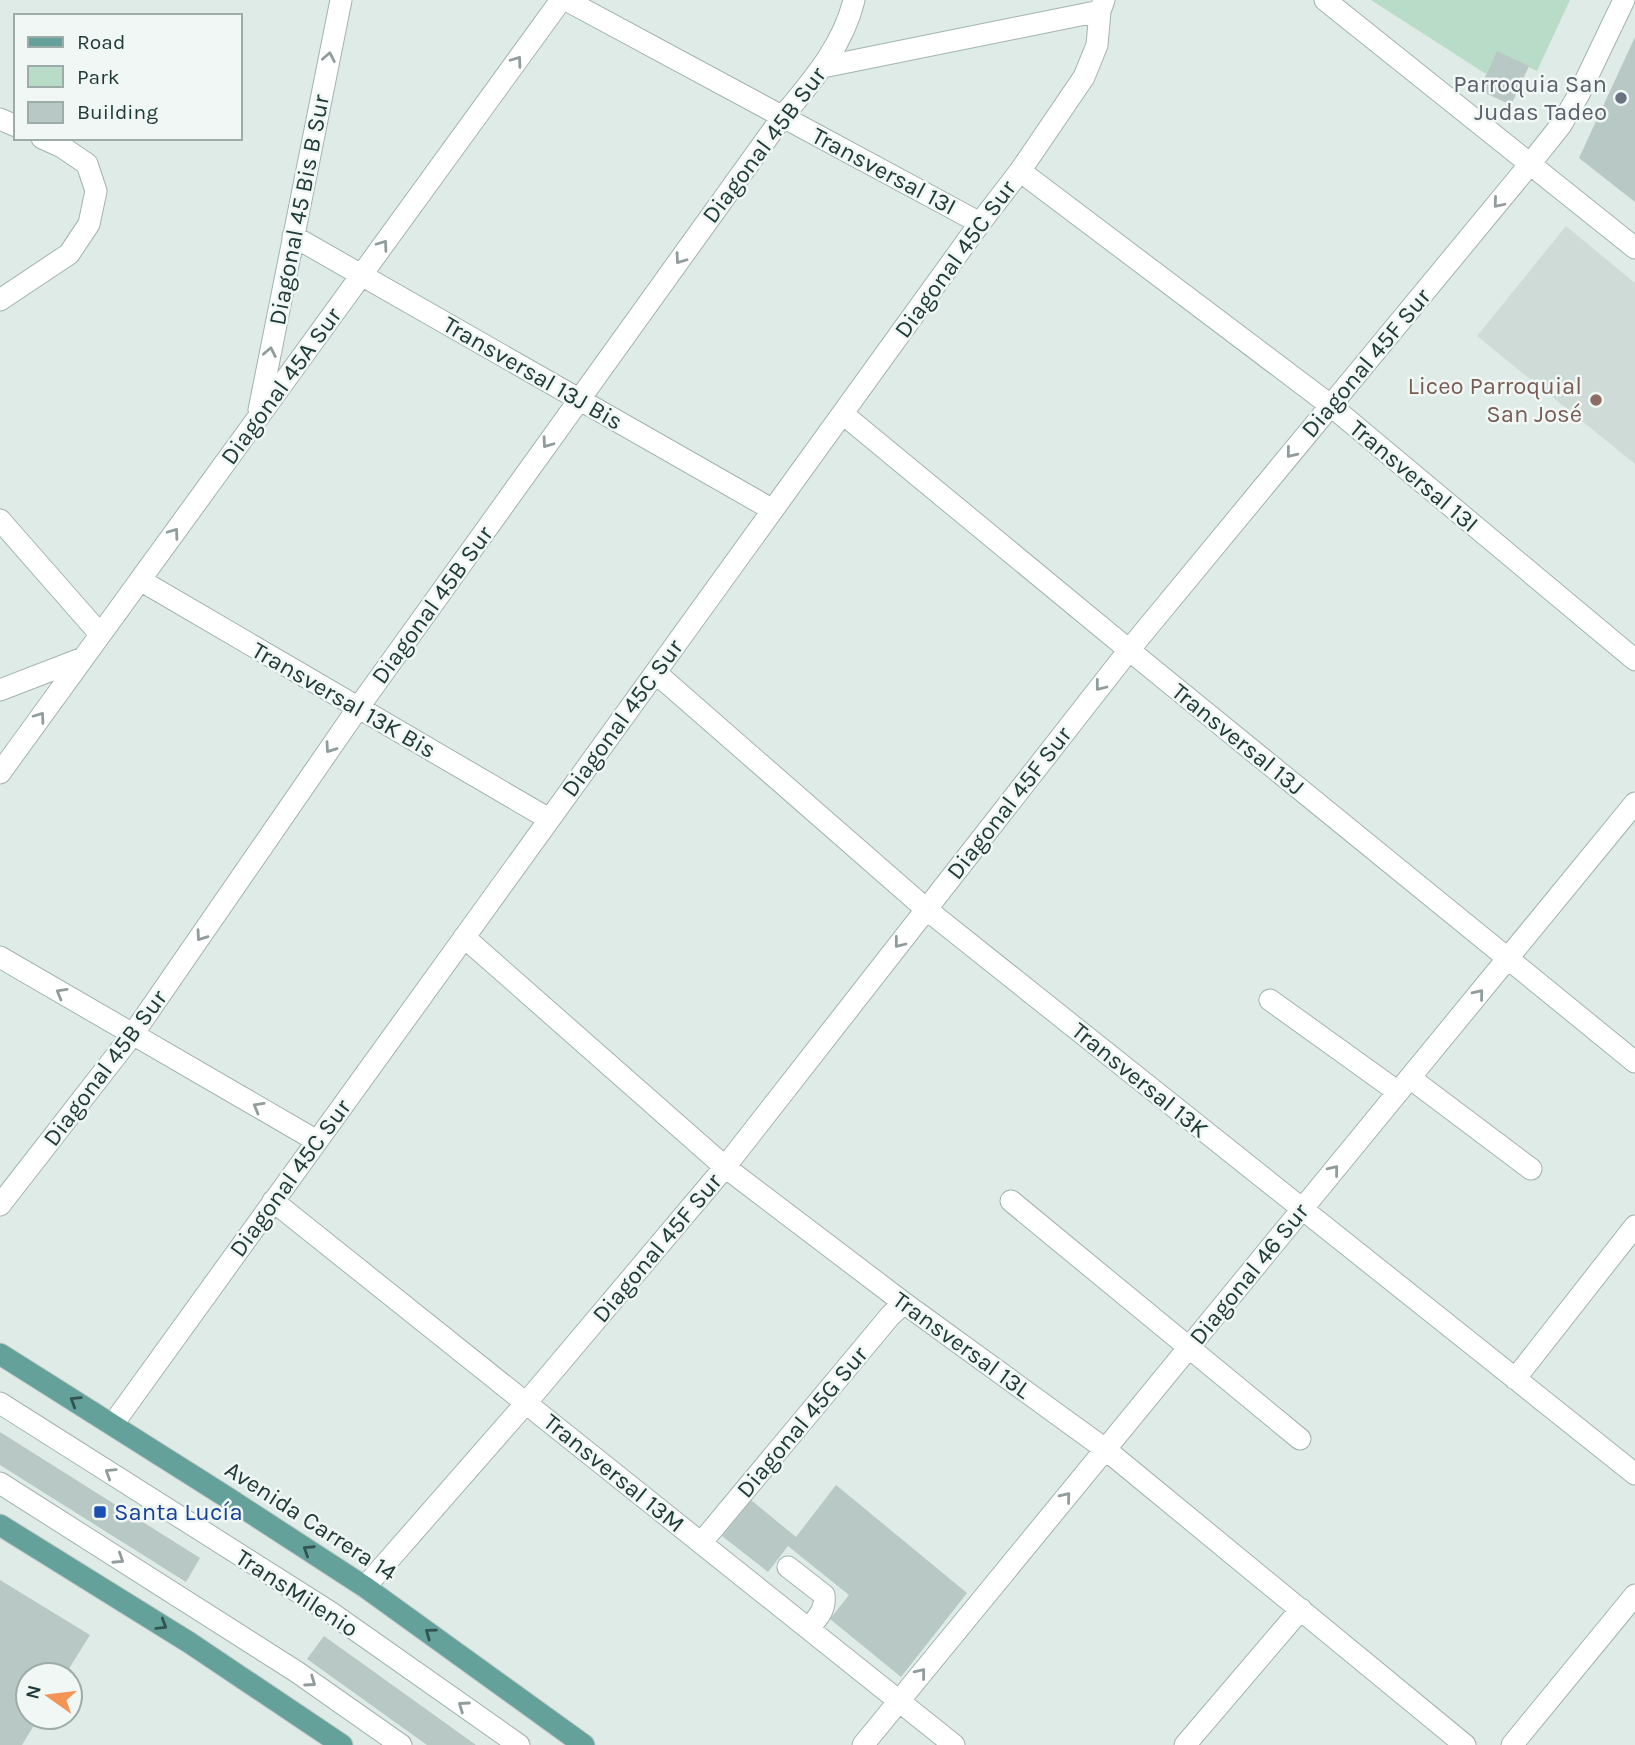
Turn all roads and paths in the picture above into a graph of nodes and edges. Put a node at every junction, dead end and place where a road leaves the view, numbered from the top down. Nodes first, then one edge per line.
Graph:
1 (341, 0) edge
2 (564, 0) edge
3 (854, 0) edge
4 (1325, 0) edge
5 (1624, 0) edge
6 (1102, 5) edge
7 (823, 67) junction
8 (783, 116) junction
9 (46, 140) edge
10 (1530, 164) junction
11 (1020, 171) junction
12 (980, 223) junction
13 (293, 236) junction
14 (1635, 248) edge
15 (362, 275) junction
16 (0, 300) edge
17 (579, 399) junction
18 (1330, 405) junction
19 (842, 414) junction
20 (257, 419) junction
21 (773, 510) junction
22 (0, 520) edge
23 (140, 580) junction
24 (100, 634) junction
25 (1129, 650) junction
26 (83, 658) junction
27 (1635, 660) edge
28 (656, 673) junction
29 (0, 690) edge
30 (358, 708) junction
31 (0, 773) edge
32 (1635, 803) edge
33 (549, 819) junction
34 (926, 909) junction
35 (464, 937) junction
36 (0, 957) edge
37 (1507, 959) junction
38 (1270, 1000) dead end
39 (133, 1034) junction
40 (1635, 1062) edge
41 (1404, 1085) junction
42 (317, 1141) junction
43 (725, 1167) junction
44 (1531, 1169) dead end
45 (273, 1201) junction
46 (1011, 1201) dead end
47 (0, 1205) edge
48 (1302, 1210) junction
49 (1635, 1226) edge
50 (904, 1303) junction
51 (1189, 1347) junction
52 (0, 1354) edge
53 (1515, 1379) junction
54 (0, 1403) edge
55 (526, 1404) junction
56 (113, 1424) junction
57 (1300, 1439) dead end
58 (1105, 1450) junction
59 (1635, 1475) edge
60 (0, 1483) edge
61 (0, 1525) edge
62 (701, 1543) junction
63 (788, 1567) dead end
64 (365, 1587) junction
65 (1635, 1595) edge
66 (1301, 1609) junction
67 (809, 1628) junction
68 (899, 1701) junction
69 (342, 1745) edge
70 (401, 1745) edge
71 (519, 1745) edge
72 (584, 1745) edge
73 (863, 1745) edge
74 (954, 1745) edge
75 (1185, 1745) edge
76 (1465, 1745) edge
77 (1512, 1745) edge

13 -> 1 street, Diagonal 45 Bis B Sur
2 - 8 street, Transversal 13I
15 -> 2 street, Diagonal 45A Sur
3 - 7 street, Diagonal 45B Sur
4 - 10 street
5 - 10 street, Diagonal 45F Sur
6 - 7 street
6 - 11 street, Diagonal 45C Sur
7 - 8 street, Diagonal 45B Sur
8 - 12 street, Transversal 13I
8 -> 17 street, Diagonal 45B Sur
9 - 16 street
10 - 14 street
10 -> 18 street, Diagonal 45F Sur
11 - 12 street, Diagonal 45C Sur
11 - 18 street, Transversal 13I
12 - 19 street, Diagonal 45C Sur
13 - 15 street, Transversal 13J Bis
20 -> 13 street, Diagonal 45 Bis B Sur
15 - 17 street, Transversal 13J Bis
15 - 20 street, Diagonal 45A Sur
17 - 21 street, Transversal 13J Bis
17 -> 30 street, Diagonal 45B Sur
18 -> 25 street, Diagonal 45F Sur
18 - 27 street, Transversal 13I
19 - 21 street, Diagonal 45C Sur
19 - 25 street, Transversal 13J
23 -> 20 street, Diagonal 45A Sur
21 - 28 street, Diagonal 45C Sur
22 - 24 street
23 - 24 street, Diagonal 45A Sur
23 - 30 street, Transversal 13K Bis
24 - 26 street, Diagonal 45A Sur
25 -> 34 street, Diagonal 45F Sur
25 - 37 street, Transversal 13J
26 - 29 street
31 -> 26 street, Diagonal 45A Sur
28 - 33 street, Diagonal 45C Sur
28 - 34 street, Transversal 13K
30 - 33 street, Transversal 13K Bis
30 -> 39 street, Diagonal 45B Sur
32 - 37 street, Diagonal 46 Sur
33 - 35 street, Diagonal 45C Sur
34 -> 43 street, Diagonal 45F Sur
34 - 48 street, Transversal 13K
35 - 42 street, Diagonal 45C Sur
35 - 43 street, Transversal 13L
39 -> 36 street
37 - 40 street, Transversal 13J
41 -> 37 street, Diagonal 46 Sur
38 - 41 street
42 -> 39 street
39 - 47 street, Diagonal 45B Sur
41 - 44 street
48 -> 41 street, Diagonal 46 Sur
42 - 45 street, Diagonal 45C Sur
43 - 50 street, Transversal 13L
43 - 55 street, Diagonal 45F Sur
45 - 55 street, Transversal 13M
45 - 56 street, Diagonal 45C Sur
46 - 51 street
48 - 51 street, Diagonal 46 Sur
48 - 53 street, Transversal 13K
49 - 53 street
50 - 58 street, Transversal 13L
50 - 62 street, Diagonal 45G Sur
51 - 57 street
51 - 58 street, Diagonal 46 Sur
56 -> 52 main road, Avenida Carrera 14
53 - 59 street, Transversal 13K
71 -> 54 street, TransMilenio
55 - 62 street, Transversal 13M
55 - 64 street, Diagonal 45F Sur
64 -> 56 main road, Avenida Carrera 14
58 - 66 street, Transversal 13L
68 -> 58 street, Diagonal 46 Sur
60 -> 70 street
61 -> 69 main road
62 - 67 street, Transversal 13M
63 - 67 street
72 -> 64 main road, Avenida Carrera 14
65 - 77 street
66 - 75 street
66 - 76 street, Transversal 13L
67 - 68 street, Transversal 13M
68 - 73 street, Diagonal 46 Sur
68 - 74 street, Transversal 13M

